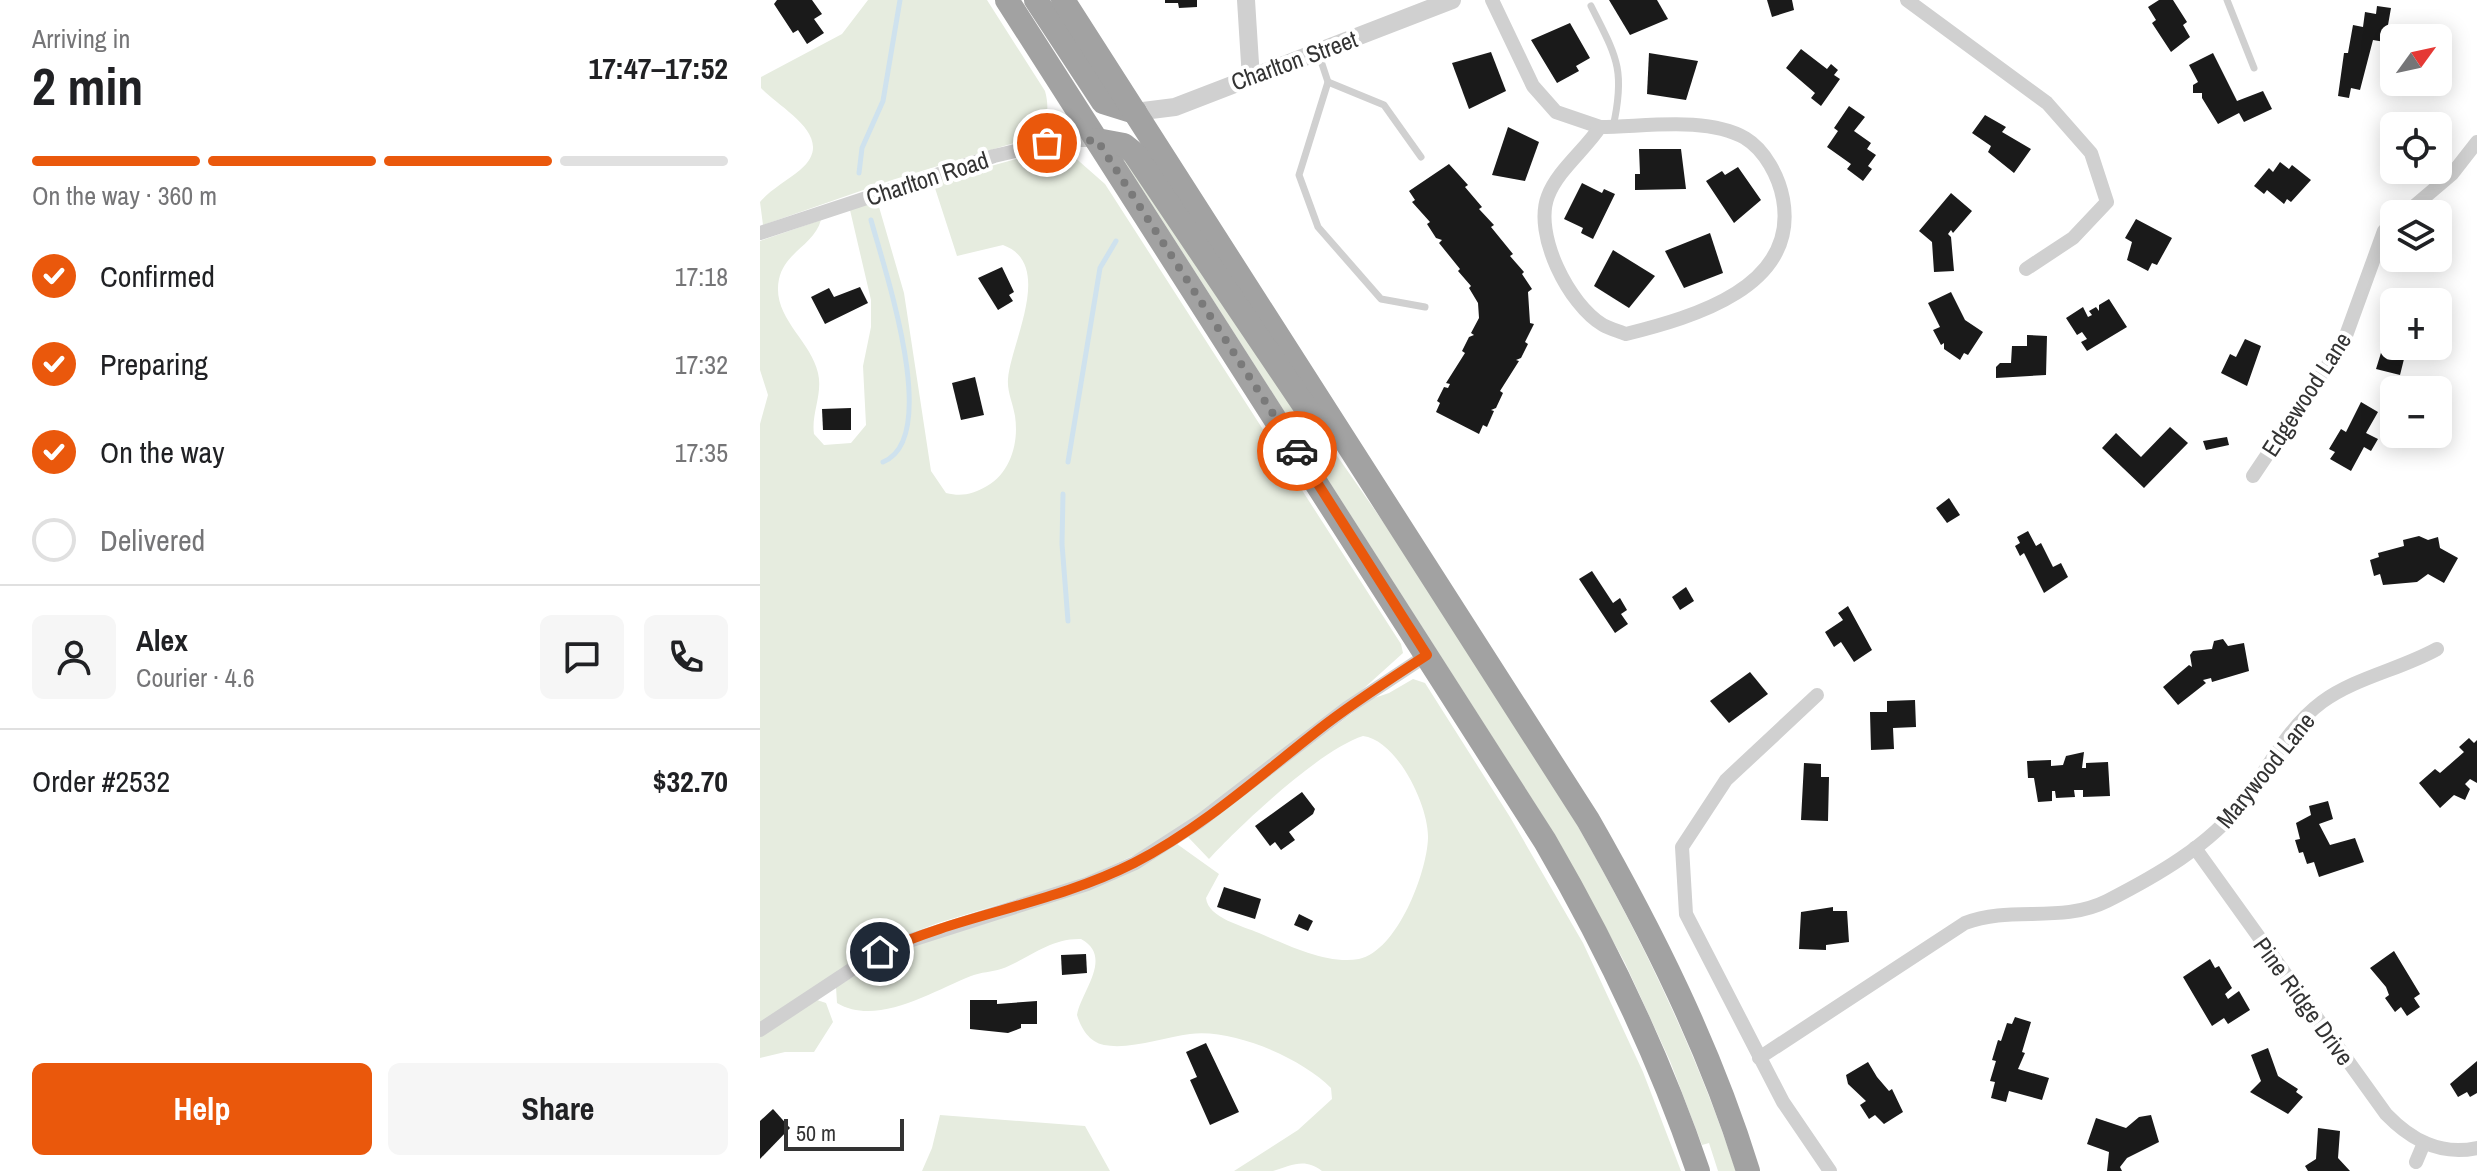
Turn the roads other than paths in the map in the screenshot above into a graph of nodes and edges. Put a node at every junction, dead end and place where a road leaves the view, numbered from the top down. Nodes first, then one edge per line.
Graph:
1 (1007, 0) edge
2 (1036, 0) edge
3 (1063, 0) edge
4 (1246, 0) edge
5 (1452, 0) edge
6 (1492, 0) edge
7 (1907, 0) edge
8 (2227, 0) edge
9 (1591, 6) dead end
10 (1318, 53) junction
11 (2254, 68) dead end
12 (1251, 79) junction
13 (1328, 82) junction
14 (1135, 112) junction
15 (1606, 127) junction
16 (1097, 140) junction
17 (2477, 142) edge
18 (1421, 157) dead end
19 (2421, 200) edge
20 (760, 233) edge
21 (2380, 242) edge
22 (2026, 269) dead end
23 (1425, 307) dead end
24 (2253, 476) dead end
25 (1432, 573) junction
26 (2437, 649) dead end
27 (1427, 655) junction
28 (1817, 695) dead end
29 (2195, 848) junction
30 (760, 1030) edge
31 (1759, 1058) junction
32 (2424, 1143) junction
33 (2477, 1148) edge
34 (2416, 1162) dead end
35 (1698, 1171) edge
36 (1748, 1171) edge
37 (1830, 1171) edge

1 - 16 highway
2 - 14 highway
3 - 14 highway
4 - 12 street
5 - 10 street, Charlton Street
6 - 15 street
7 - 22 street
8 - 11 lane
9 - 15 lane
10 - 12 street, Charlton Street
10 - 13 lane
12 - 14 street, Charlton Street
13 - 18 lane
13 - 23 lane
14 - 25 highway
15 - 15 street
16 - 20 street, Charlton Road
16 - 25 highway
16 - 27 highway
17 - 19 street
21 - 24 street, Edgewood Lane
25 - 36 highway
26 - 29 street, Marywood Lane
27 - 30 street
27 - 35 highway
28 - 31 street
29 - 31 street, Marywood Lane
29 - 32 street, Pine Ridge Drive
31 - 37 street
32 - 33 street, Pine Ridge Drive
32 - 34 street

